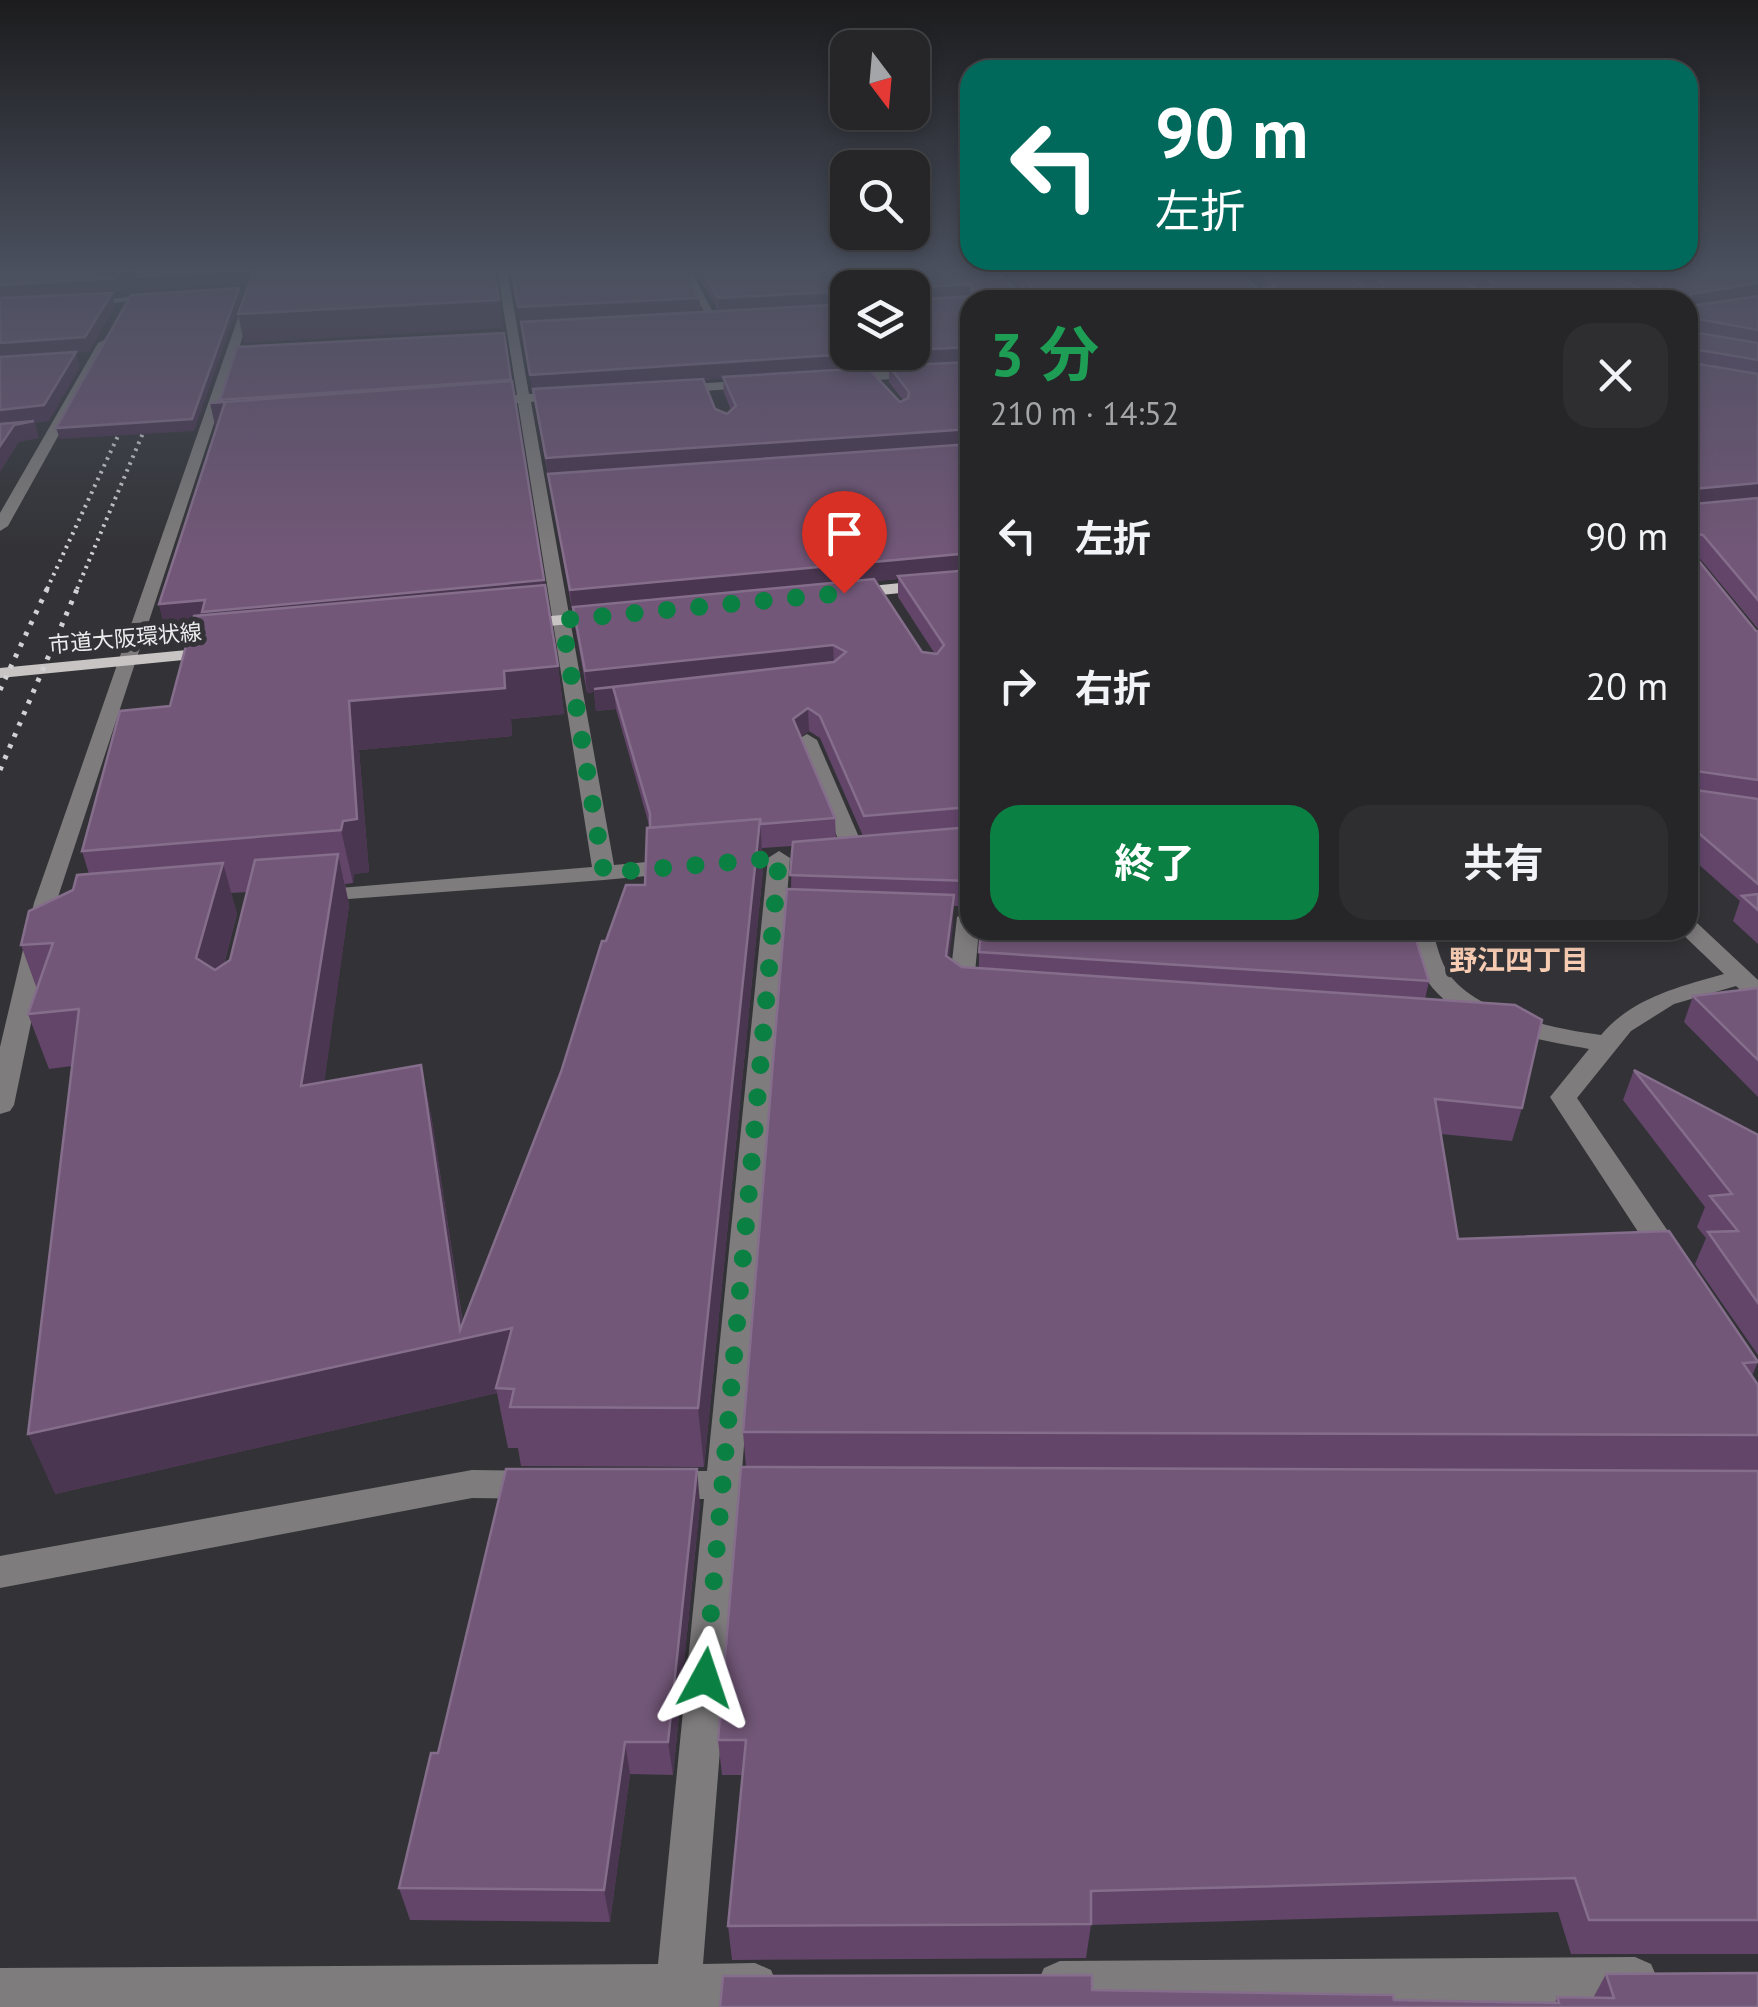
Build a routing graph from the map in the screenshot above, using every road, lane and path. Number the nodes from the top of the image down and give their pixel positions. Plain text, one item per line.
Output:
1 (93, 363) edge
2 (229, 363) edge
3 (517, 363) edge
4 (960, 371) edge
5 (837, 379) edge
6 (765, 383) edge
7 (712, 387) junction
8 (655, 390) edge
9 (580, 395) edge
10 (523, 399) junction
11 (464, 402) edge
12 (719, 405) edge
13 (230, 418) edge
14 (210, 419) junction
15 (55, 429) junction
16 (37, 431) edge
17 (558, 484) edge
18 (538, 485) junction
19 (0, 526) edge
20 (960, 584) edge
21 (826, 595) edge
22 (619, 614) edge
23 (562, 620) junction
24 (498, 626) edge
25 (244, 650) edge
26 (128, 661) junction
27 (0, 673) edge
28 (807, 740) edge
29 (854, 851) edge
30 (779, 858) dead end
31 (702, 864) edge
32 (604, 873) junction
33 (294, 899) edge
34 (1698, 937) edge
35 (962, 940) edge
36 (1424, 940) edge
37 (1749, 985) edge
38 (1000, 990) edge
39 (1446, 1020) edge
40 (1524, 1026) junction
41 (1607, 1044) junction
42 (0, 1105) edge
43 (1682, 1274) edge
44 (568, 1485) edge
45 (626, 1485) edge
46 (722, 1485) junction
47 (802, 1486) edge
48 (0, 1572) edge
49 (1678, 1980) edge
50 (1018, 1984) edge
51 (798, 1986) edge
52 (0, 1990) edge
53 (677, 1997) edge

1 - 15 street
2 - 14 street
3 - 10 street
4 - 5 street
6 - 7 street
7 - 8 street
7 - 12 street
9 - 10 street
10 - 11 street
10 - 18 street
13 - 14 street
14 - 26 street
15 - 16 street
15 - 19 street
17 - 18 street
18 - 23 street
20 - 21 main road
22 - 23 main road
23 - 24 main road
23 - 32 street
25 - 26 main road, 市道大阪環状線
26 - 27 main road, 市道大阪環状線
26 - 42 street
28 - 29 street
30 - 46 street
31 - 32 street
32 - 33 street
34 - 37 street
35 - 38 street
36 - 40 street
37 - 41 street
39 - 40 street
40 - 41 street
41 - 43 street
44 - 48 street
45 - 46 street
46 - 47 street
46 - 53 street
49 - 50 street
51 - 53 street
52 - 53 street

